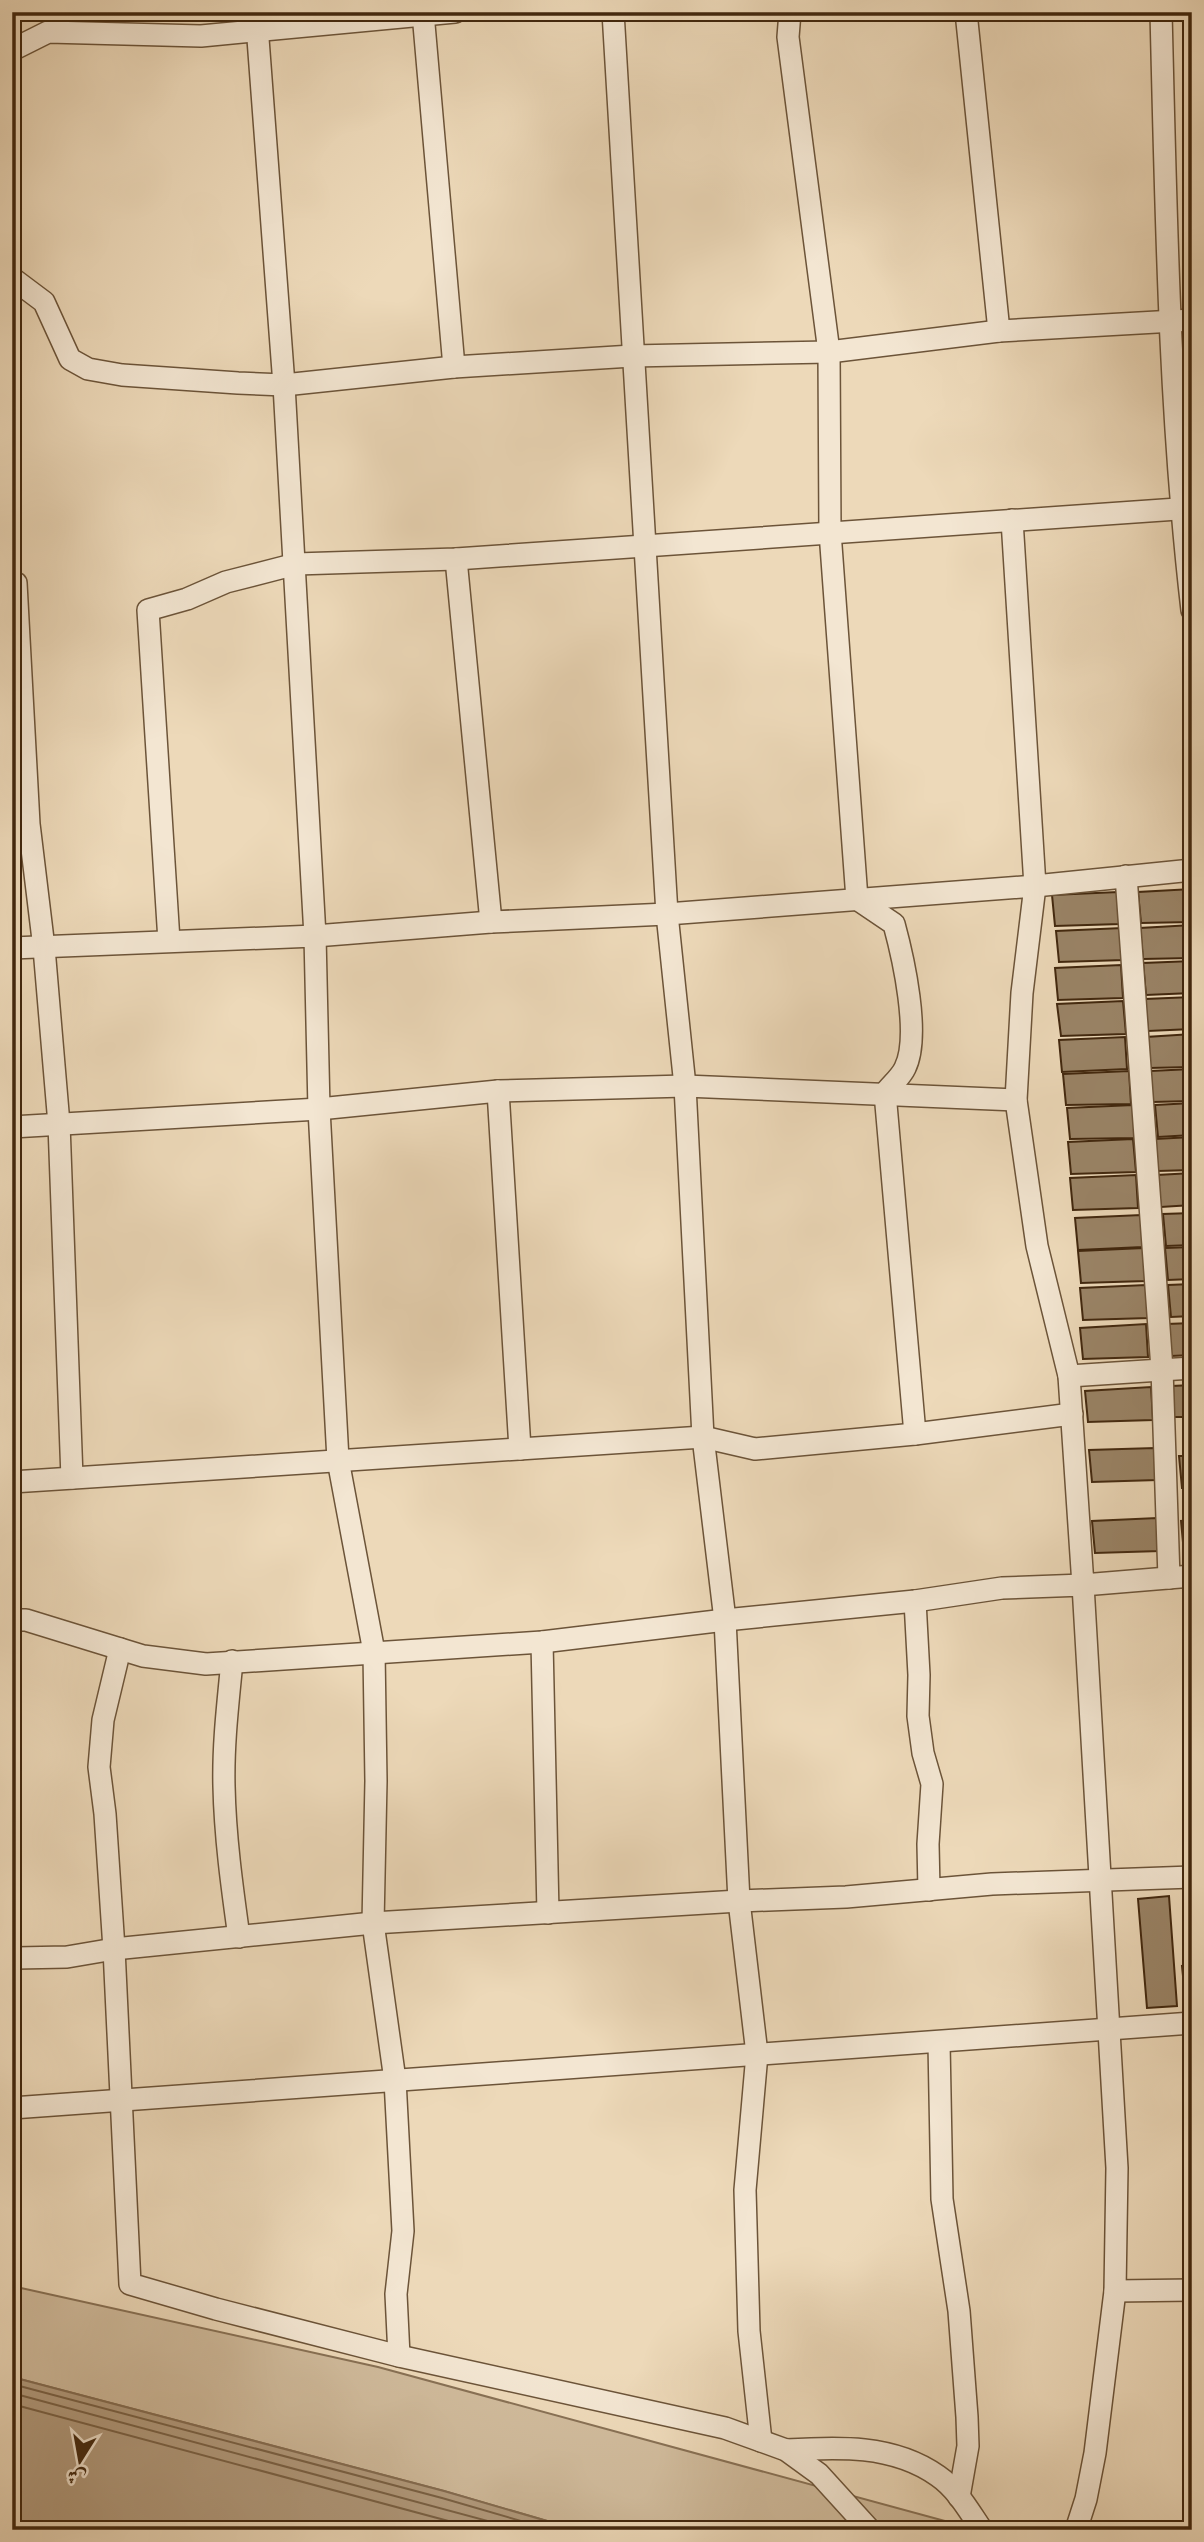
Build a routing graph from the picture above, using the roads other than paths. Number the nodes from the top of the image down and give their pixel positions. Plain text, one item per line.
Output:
1 (455, 12) edge
2 (613, 12) edge
3 (790, 12) edge
4 (966, 12) edge
5 (1161, 12) edge
6 (423, 13) edge
7 (257, 21) edge
8 (12, 50) edge
9 (12, 278) edge
10 (1192, 320) edge
11 (1168, 321) junction
12 (999, 331) junction
13 (829, 352) junction
14 (632, 356) junction
15 (454, 367) junction
16 (284, 384) junction
17 (1186, 508) edge
18 (1012, 520) junction
19 (830, 532) junction
20 (644, 545) junction
21 (457, 559) junction
22 (296, 564) junction
23 (16, 583) dead end
24 (1192, 611) edge
25 (1192, 870) edge
26 (1126, 876) junction
27 (1035, 886) junction
28 (857, 899) junction
29 (667, 914) junction
30 (491, 922) junction
31 (315, 936) junction
32 (169, 940) junction
33 (12, 948) edge
34 (44, 948) junction
35 (685, 1086) junction
36 (498, 1091) junction
37 (885, 1093) junction
38 (1016, 1100) junction
39 (318, 1109) junction
40 (59, 1124) junction
41 (12, 1127) edge
42 (1192, 1368) edge
43 (1162, 1369) junction
44 (1069, 1376) junction
45 (1072, 1414) junction
46 (915, 1434) junction
47 (703, 1437) junction
48 (520, 1449) junction
49 (338, 1460) junction
50 (72, 1478) junction
51 (12, 1482) edge
52 (1192, 1576) edge
53 (1169, 1578) junction
54 (1083, 1585) junction
55 (915, 1601) junction
56 (12, 1620) edge
57 (725, 1620) junction
58 (542, 1642) junction
59 (120, 1649) junction
60 (374, 1652) junction
61 (232, 1661) junction
62 (1192, 1877) edge
63 (1100, 1880) junction
64 (929, 1890) junction
65 (739, 1901) junction
66 (548, 1913) junction
67 (373, 1923) junction
68 (239, 1937) junction
69 (114, 1949) junction
70 (12, 1955) edge
71 (1192, 2023) edge
72 (1110, 2029) junction
73 (939, 2043) junction
74 (757, 2054) junction
75 (395, 2080) junction
76 (122, 2099) junction
77 (12, 2108) edge
78 (1192, 2290) edge
79 (1115, 2291) junction
80 (399, 2356) junction
81 (761, 2441) junction
82 (786, 2450) junction
83 (959, 2497) junction
84 (870, 2530) edge
85 (982, 2530) edge
86 (1076, 2530) edge

1 - 6 street
2 - 14 street
3 - 13 street
4 - 12 street
5 - 11 street
6 - 7 street
6 - 15 street
7 - 8 street
7 - 16 street
9 - 16 street
10 - 11 street
11 - 12 street
11 - 17 street
12 - 13 street
13 - 14 street
13 - 19 street
14 - 15 street
14 - 20 street
15 - 16 street
16 - 22 street
17 - 18 street
17 - 24 street
18 - 19 street
18 - 27 street
19 - 20 street
19 - 28 street
20 - 21 street
20 - 29 street
21 - 22 street
21 - 30 street
22 - 31 street
22 - 32 street
23 - 34 street
25 - 26 street
26 - 27 street
26 - 43 street
27 - 28 street
27 - 38 street
28 - 29 street
28 - 37 street
29 - 30 street
29 - 35 street
30 - 31 street
31 - 32 street
31 - 39 street
32 - 34 street
33 - 34 street
34 - 40 street
35 - 36 street
35 - 37 street
35 - 47 street
36 - 39 street
36 - 48 street
37 - 38 street
37 - 46 street
38 - 44 street
39 - 40 street
39 - 49 street
40 - 41 street
40 - 50 street
42 - 43 street
43 - 44 street
43 - 53 street
44 - 45 street
45 - 46 street
45 - 54 street
46 - 47 street
47 - 48 street
47 - 57 street
48 - 49 street
49 - 50 street
49 - 60 street
50 - 51 street
52 - 53 street
53 - 54 street
54 - 55 street
54 - 63 street
55 - 57 street
55 - 64 street
56 - 59 street
57 - 58 street
57 - 65 street
58 - 60 street
58 - 66 street
59 - 61 street
59 - 69 street
60 - 61 street
60 - 67 street
61 - 68 street
62 - 63 street
63 - 64 street
63 - 72 street
64 - 65 street
65 - 66 street
65 - 74 street
66 - 67 street
67 - 68 street
67 - 75 street
68 - 69 street
69 - 70 street
69 - 76 street
71 - 72 street
72 - 73 street
72 - 79 street
73 - 74 street
73 - 83 street
74 - 75 street
74 - 81 street
75 - 76 street
75 - 80 street
76 - 77 street
76 - 80 street
78 - 79 street
79 - 86 street
80 - 81 street
81 - 82 street
82 - 83 street
82 - 84 street
83 - 85 street

